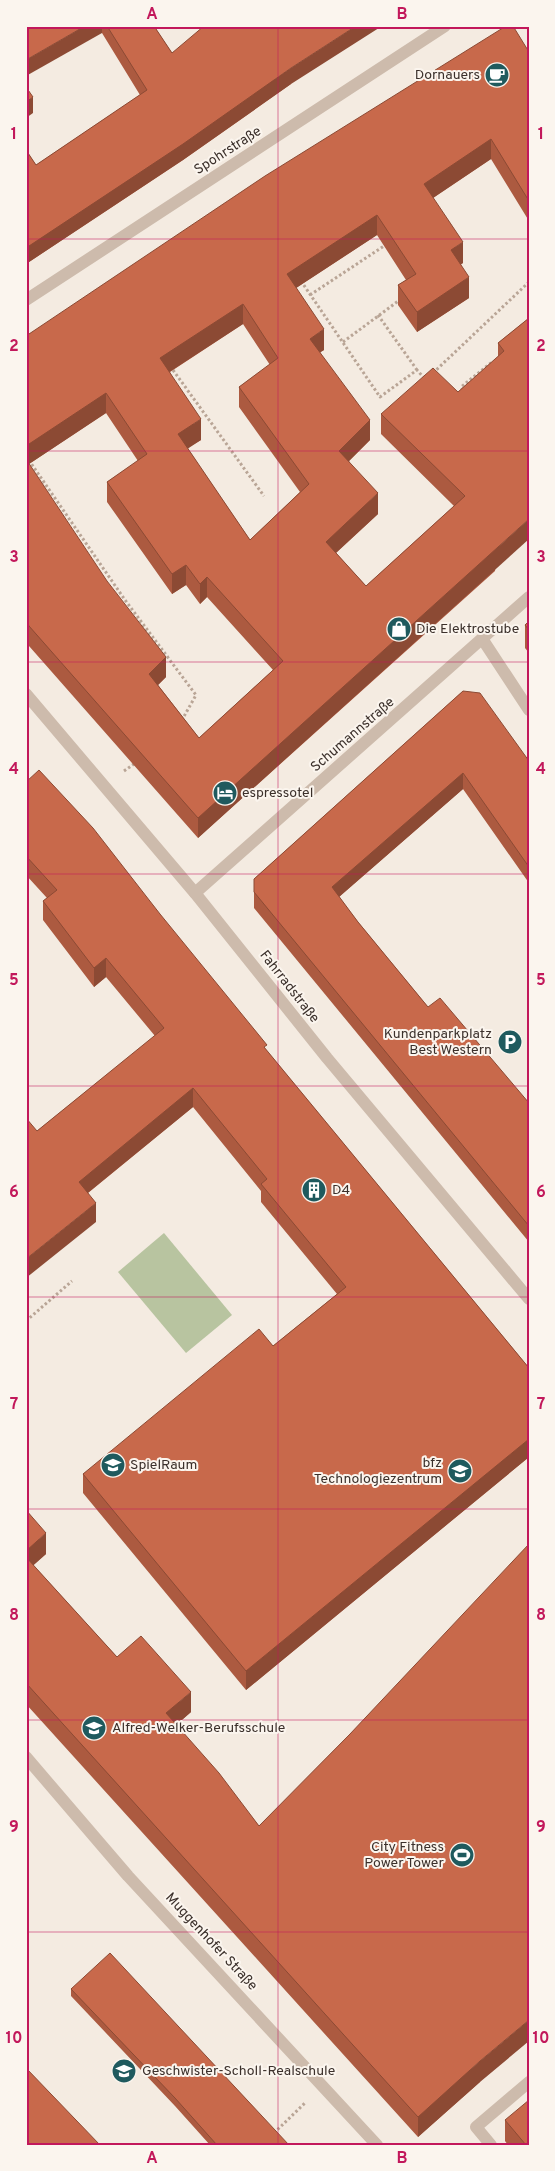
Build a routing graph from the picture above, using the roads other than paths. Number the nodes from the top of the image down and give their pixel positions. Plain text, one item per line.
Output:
1 (445, 26) edge
2 (26, 300) edge
3 (529, 598) edge
4 (483, 640) junction
5 (26, 694) edge
6 (529, 710) edge
7 (195, 893) junction
8 (529, 1299) edge
9 (26, 1757) edge
10 (529, 2082) edge
11 (377, 2145) edge
12 (491, 2145) edge

1 - 2 street, Spohrstraße
3 - 4 street, Schumannstraße
4 - 6 street
4 - 7 street, Schumannstraße
5 - 7 street, Fahrradstraße
7 - 8 street, Fahrradstraße
9 - 11 street, Muggenhofer Straße
10 - 12 street

